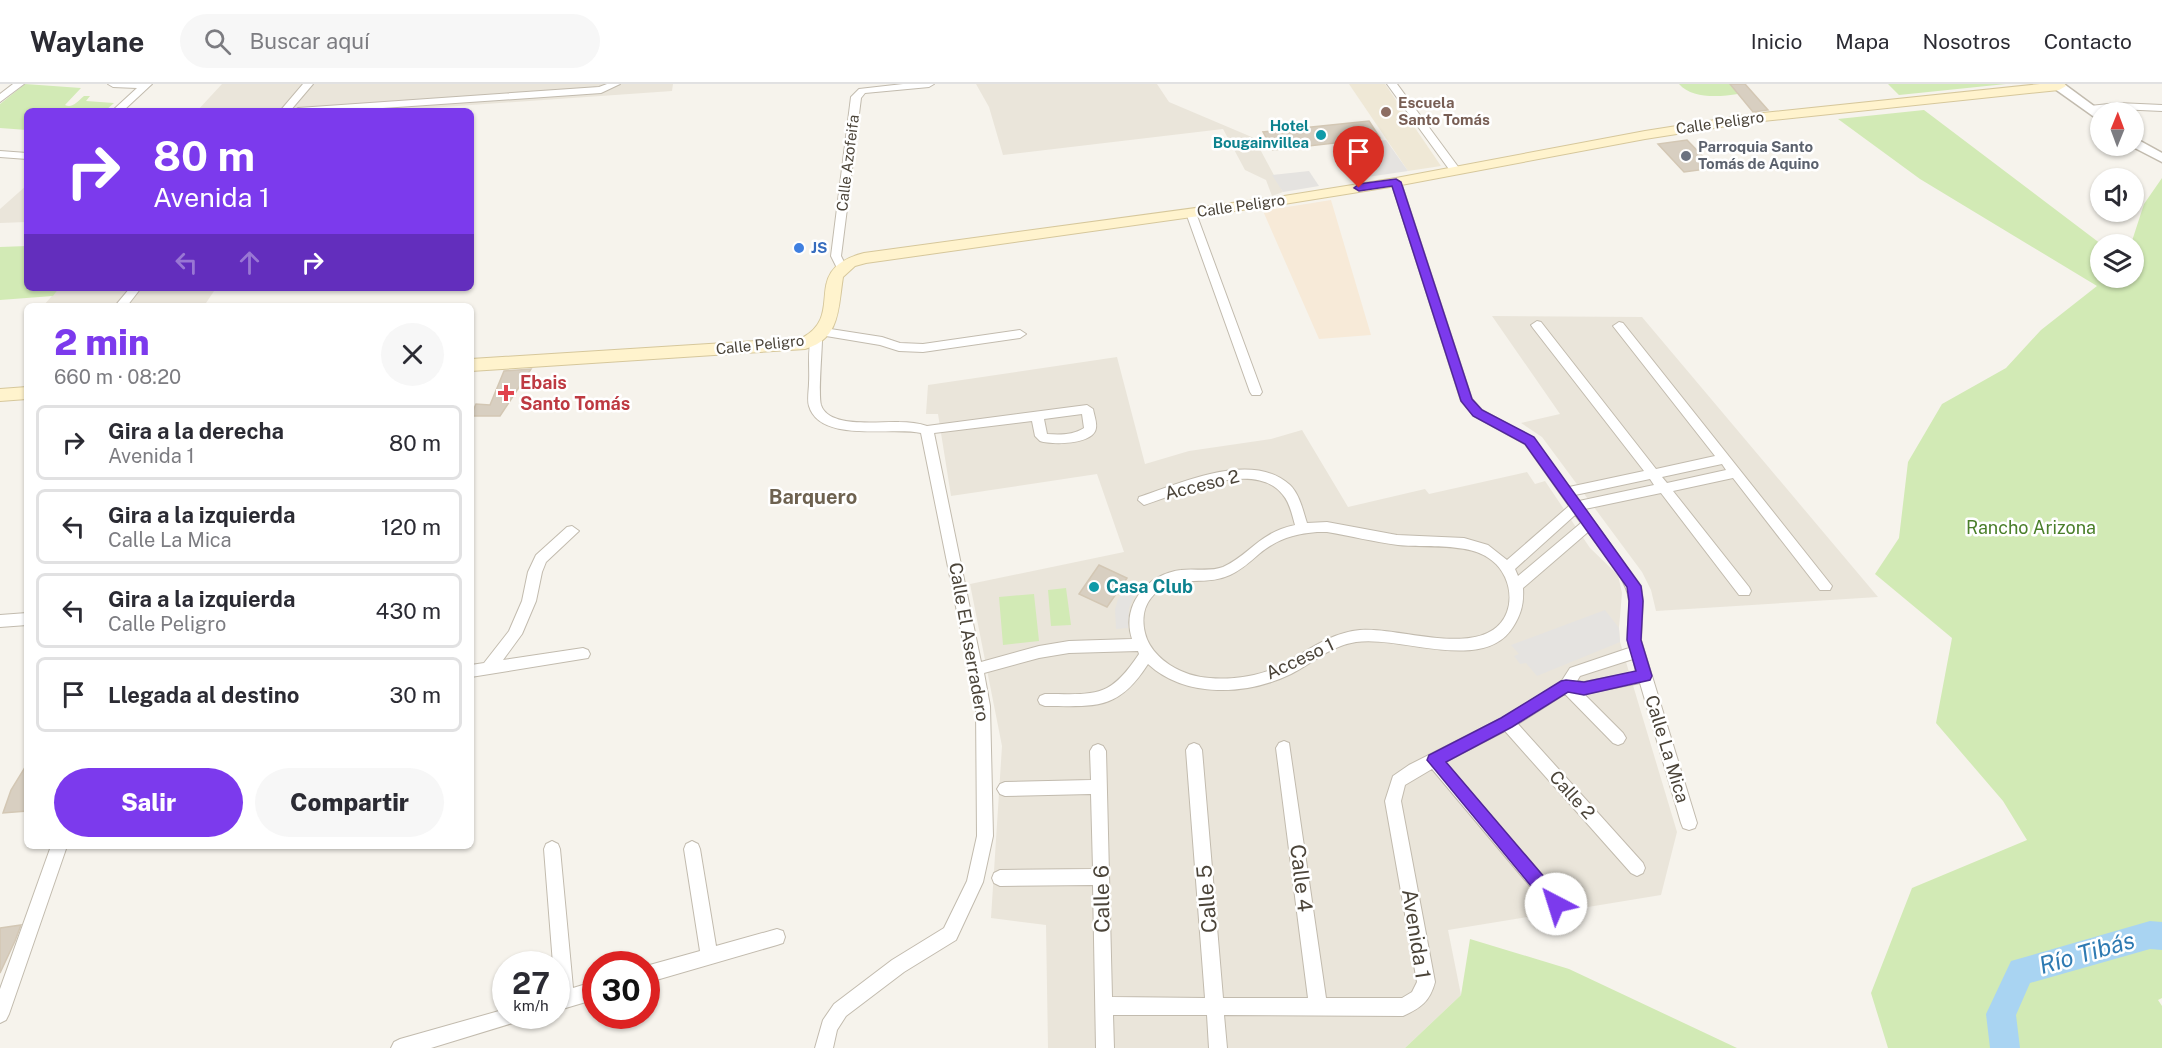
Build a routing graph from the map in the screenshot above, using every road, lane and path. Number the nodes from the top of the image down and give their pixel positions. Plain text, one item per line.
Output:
1 (19, 84) edge
2 (113, 84) edge
3 (308, 84) edge
4 (615, 84) edge
5 (929, 84) edge
6 (1392, 84) edge
7 (146, 85) edge
8 (2058, 85) edge
9 (0, 99) edge
10 (2144, 107) edge
11 (120, 108) edge
12 (288, 108) edge
13 (341, 108) edge
14 (2162, 108) edge
15 (2090, 109) edge
16 (2144, 147) edge
17 (0, 154) edge
18 (24, 156) edge
19 (2162, 158) edge
20 (1455, 170) junction
21 (1396, 182) junction
22 (1191, 213) junction
23 (842, 268) junction
24 (134, 291) edge
25 (124, 303) edge
26 (1538, 326) dead end
27 (1619, 326) dead end
28 (1020, 334) dead end
29 (820, 335) junction
30 (474, 365) edge
31 (1256, 392) dead end
32 (24, 393) edge
33 (0, 395) edge
34 (1037, 415) dead end
35 (927, 430) junction
36 (1725, 459) junction
37 (1653, 473) junction
38 (1736, 473) junction
39 (1664, 487) junction
40 (1566, 492) junction
41 (1144, 500) dead end
42 (1577, 506) junction
43 (1589, 524) junction
44 (1302, 528) junction
45 (573, 531) dead end
46 (1507, 568) junction
47 (1516, 586) junction
48 (1825, 586) dead end
49 (1744, 591) dead end
50 (24, 619) edge
51 (0, 621) edge
52 (1144, 649) junction
53 (1637, 652) junction
54 (582, 654) dead end
55 (488, 669) junction
56 (976, 669) junction
57 (474, 671) edge
58 (1645, 676) junction
59 (1566, 686) junction
60 (1044, 700) dead end
61 (1507, 723) junction
62 (1618, 738) dead end
63 (1284, 748) dead end
64 (1194, 750) dead end
65 (1098, 751) dead end
66 (1434, 760) junction
67 (1099, 787) junction
68 (1005, 789) dead end
69 (1689, 823) dead end
70 (58, 849) edge
71 (552, 849) dead end
72 (692, 849) dead end
73 (1637, 868) dead end
74 (1000, 878) dead end
75 (1101, 878) junction
76 (1556, 904) dead end
77 (777, 937) dead end
78 (558, 951) edge
79 (709, 957) junction
80 (660, 971) edge
81 (1104, 1006) junction
82 (1215, 1007) junction
83 (1318, 1008) junction
84 (0, 1014) edge
85 (492, 1021) edge
86 (400, 1048) edge
87 (824, 1048) edge
88 (1105, 1048) edge
89 (1218, 1048) edge

1 - 9 street
2 - 7 street
3 - 12 street
4 - 13 street
5 - 23 street, Calle Azofeifa
6 - 20 street
7 - 11 street
8 - 15 street
8 - 20 main road, Calle Peligro
10 - 14 street
16 - 19 street
17 - 18 street
20 - 21 main road, Calle Peligro
21 - 22 main road, Calle Peligro
21 - 40 street, Calle La Mica
22 - 23 main road, Calle Peligro
22 - 31 street
23 - 29 main road, Calle Peligro
24 - 25 street
26 - 37 street
27 - 36 street
28 - 29 street
29 - 30 main road, Calle Peligro
29 - 35 street
32 - 33 main road
34 - 35 street
35 - 56 street, Calle El Aserradero
36 - 37 street
36 - 38 street
37 - 39 street
37 - 40 street
38 - 39 street
38 - 48 street
39 - 42 street
39 - 49 street
40 - 42 street, Calle La Mica
41 - 44 street, Acceso 2
42 - 43 street, Calle La Mica
42 - 46 street
43 - 47 street
43 - 53 street, Calle La Mica
44 - 46 street
44 - 52 street
45 - 55 street
46 - 47 street
47 - 52 street, Acceso 1
50 - 51 street
52 - 56 street
52 - 60 street
53 - 58 street, Calle La Mica
53 - 59 street, Avenida 1
54 - 55 street
55 - 57 street
56 - 87 street, Calle El Aserradero
58 - 59 street
58 - 69 street, Calle La Mica
59 - 61 street, Avenida 1
59 - 62 street
61 - 66 street, Avenida 1
61 - 73 street, Calle 2
63 - 83 street, Calle 4
64 - 82 street, Calle 5
65 - 67 street, Calle 6
66 - 76 street
66 - 83 street, Avenida 1
67 - 68 street
67 - 75 street, Calle 6
70 - 84 street
71 - 78 street
72 - 79 street
74 - 75 street
75 - 81 street, Calle 6
77 - 79 street
79 - 80 street
81 - 82 street, Avenida 1
81 - 88 street, Calle 6
82 - 83 street, Avenida 1
82 - 89 street, Calle 5
85 - 86 street

